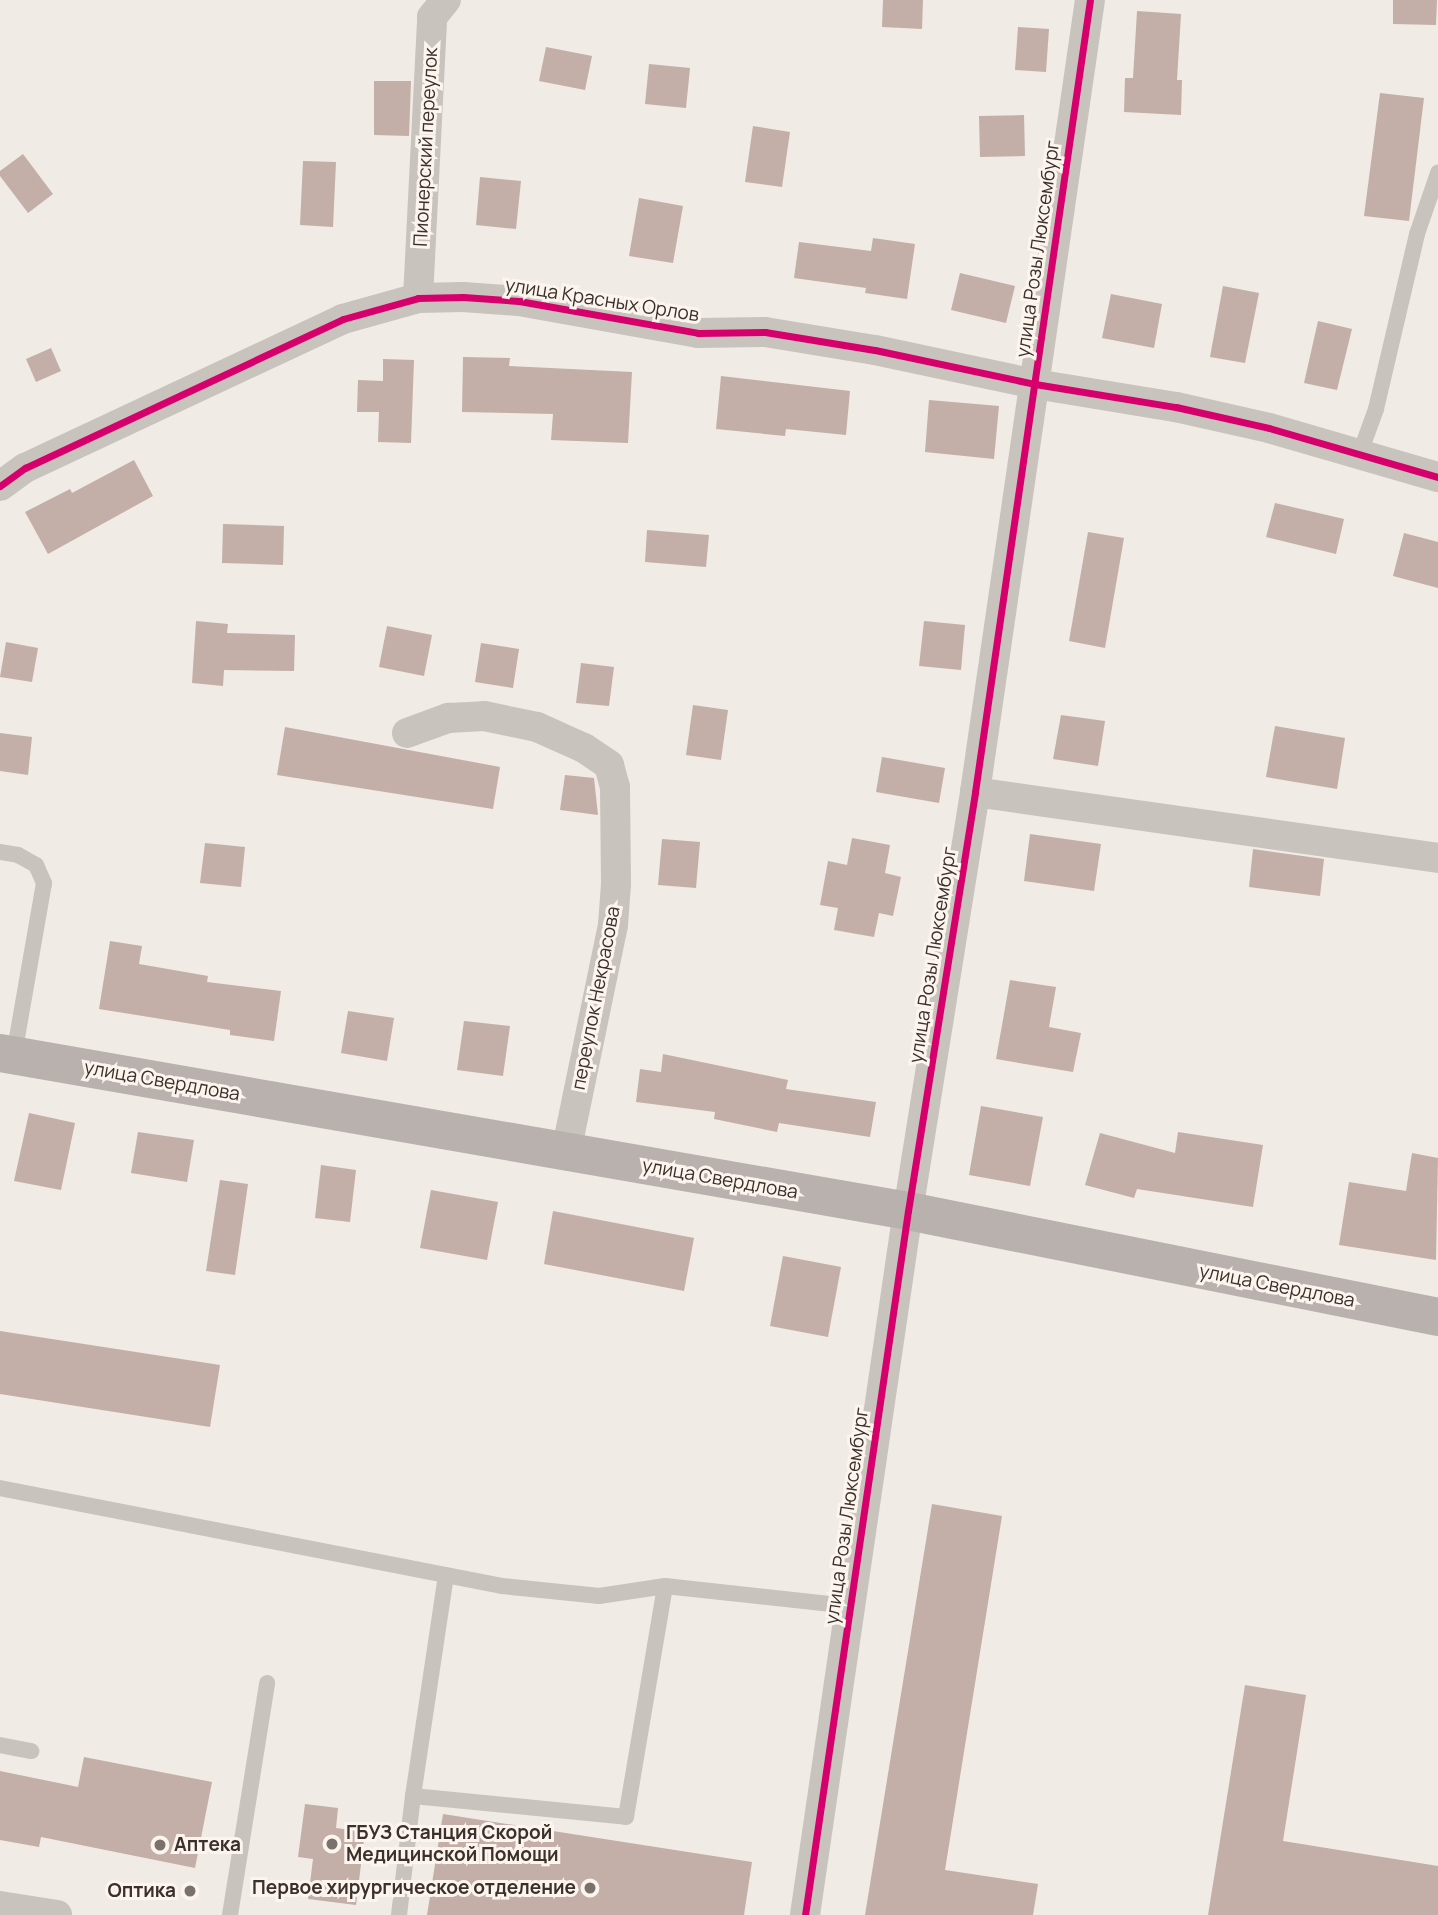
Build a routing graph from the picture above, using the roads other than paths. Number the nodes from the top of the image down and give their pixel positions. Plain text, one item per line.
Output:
1 (446, 0) edge
2 (1090, 0) edge
3 (1438, 173) edge
4 (418, 298) junction
5 (1035, 384) junction
6 (1359, 456) junction
7 (1438, 477) edge
8 (0, 486) edge
9 (407, 733) dead end
10 (975, 792) junction
11 (0, 852) edge
12 (1438, 858) edge
13 (7, 1054) edge
14 (566, 1152) junction
15 (908, 1211) junction
16 (1438, 1317) edge
17 (0, 1488) edge
18 (446, 1575) junction
19 (665, 1586) junction
20 (850, 1606) junction
21 (267, 1683) dead end
22 (0, 1745) edge
23 (31, 1751) dead end
24 (413, 1796) junction
25 (0, 1906) edge
26 (57, 1915) edge
27 (230, 1915) edge
28 (399, 1915) edge
29 (805, 1915) edge

1 - 4 street, Пионерский переулок
2 - 5 street, улица Розы Люксембург
3 - 6 lane
4 - 5 street, улица Красных Орлов
4 - 8 street, улица Красных Орлов
5 - 6 street, улица Красных Орлов
5 - 10 street, улица Розы Люксембург
6 - 7 street, улица Красных Орлов
9 - 14 street, переулок Некрасова
10 - 12 street
10 - 15 street, улица Розы Люксембург
11 - 13 lane
13 - 14 main road, улица Свердлова
14 - 15 main road, улица Свердлова
15 - 16 main road, улица Свердлова
15 - 20 street, улица Розы Люксембург
17 - 18 lane
18 - 19 lane
18 - 24 lane
19 - 20 lane
19 - 24 lane
20 - 29 street, улица Розы Люксембург
21 - 27 lane
22 - 23 lane
24 - 28 lane
25 - 26 street

